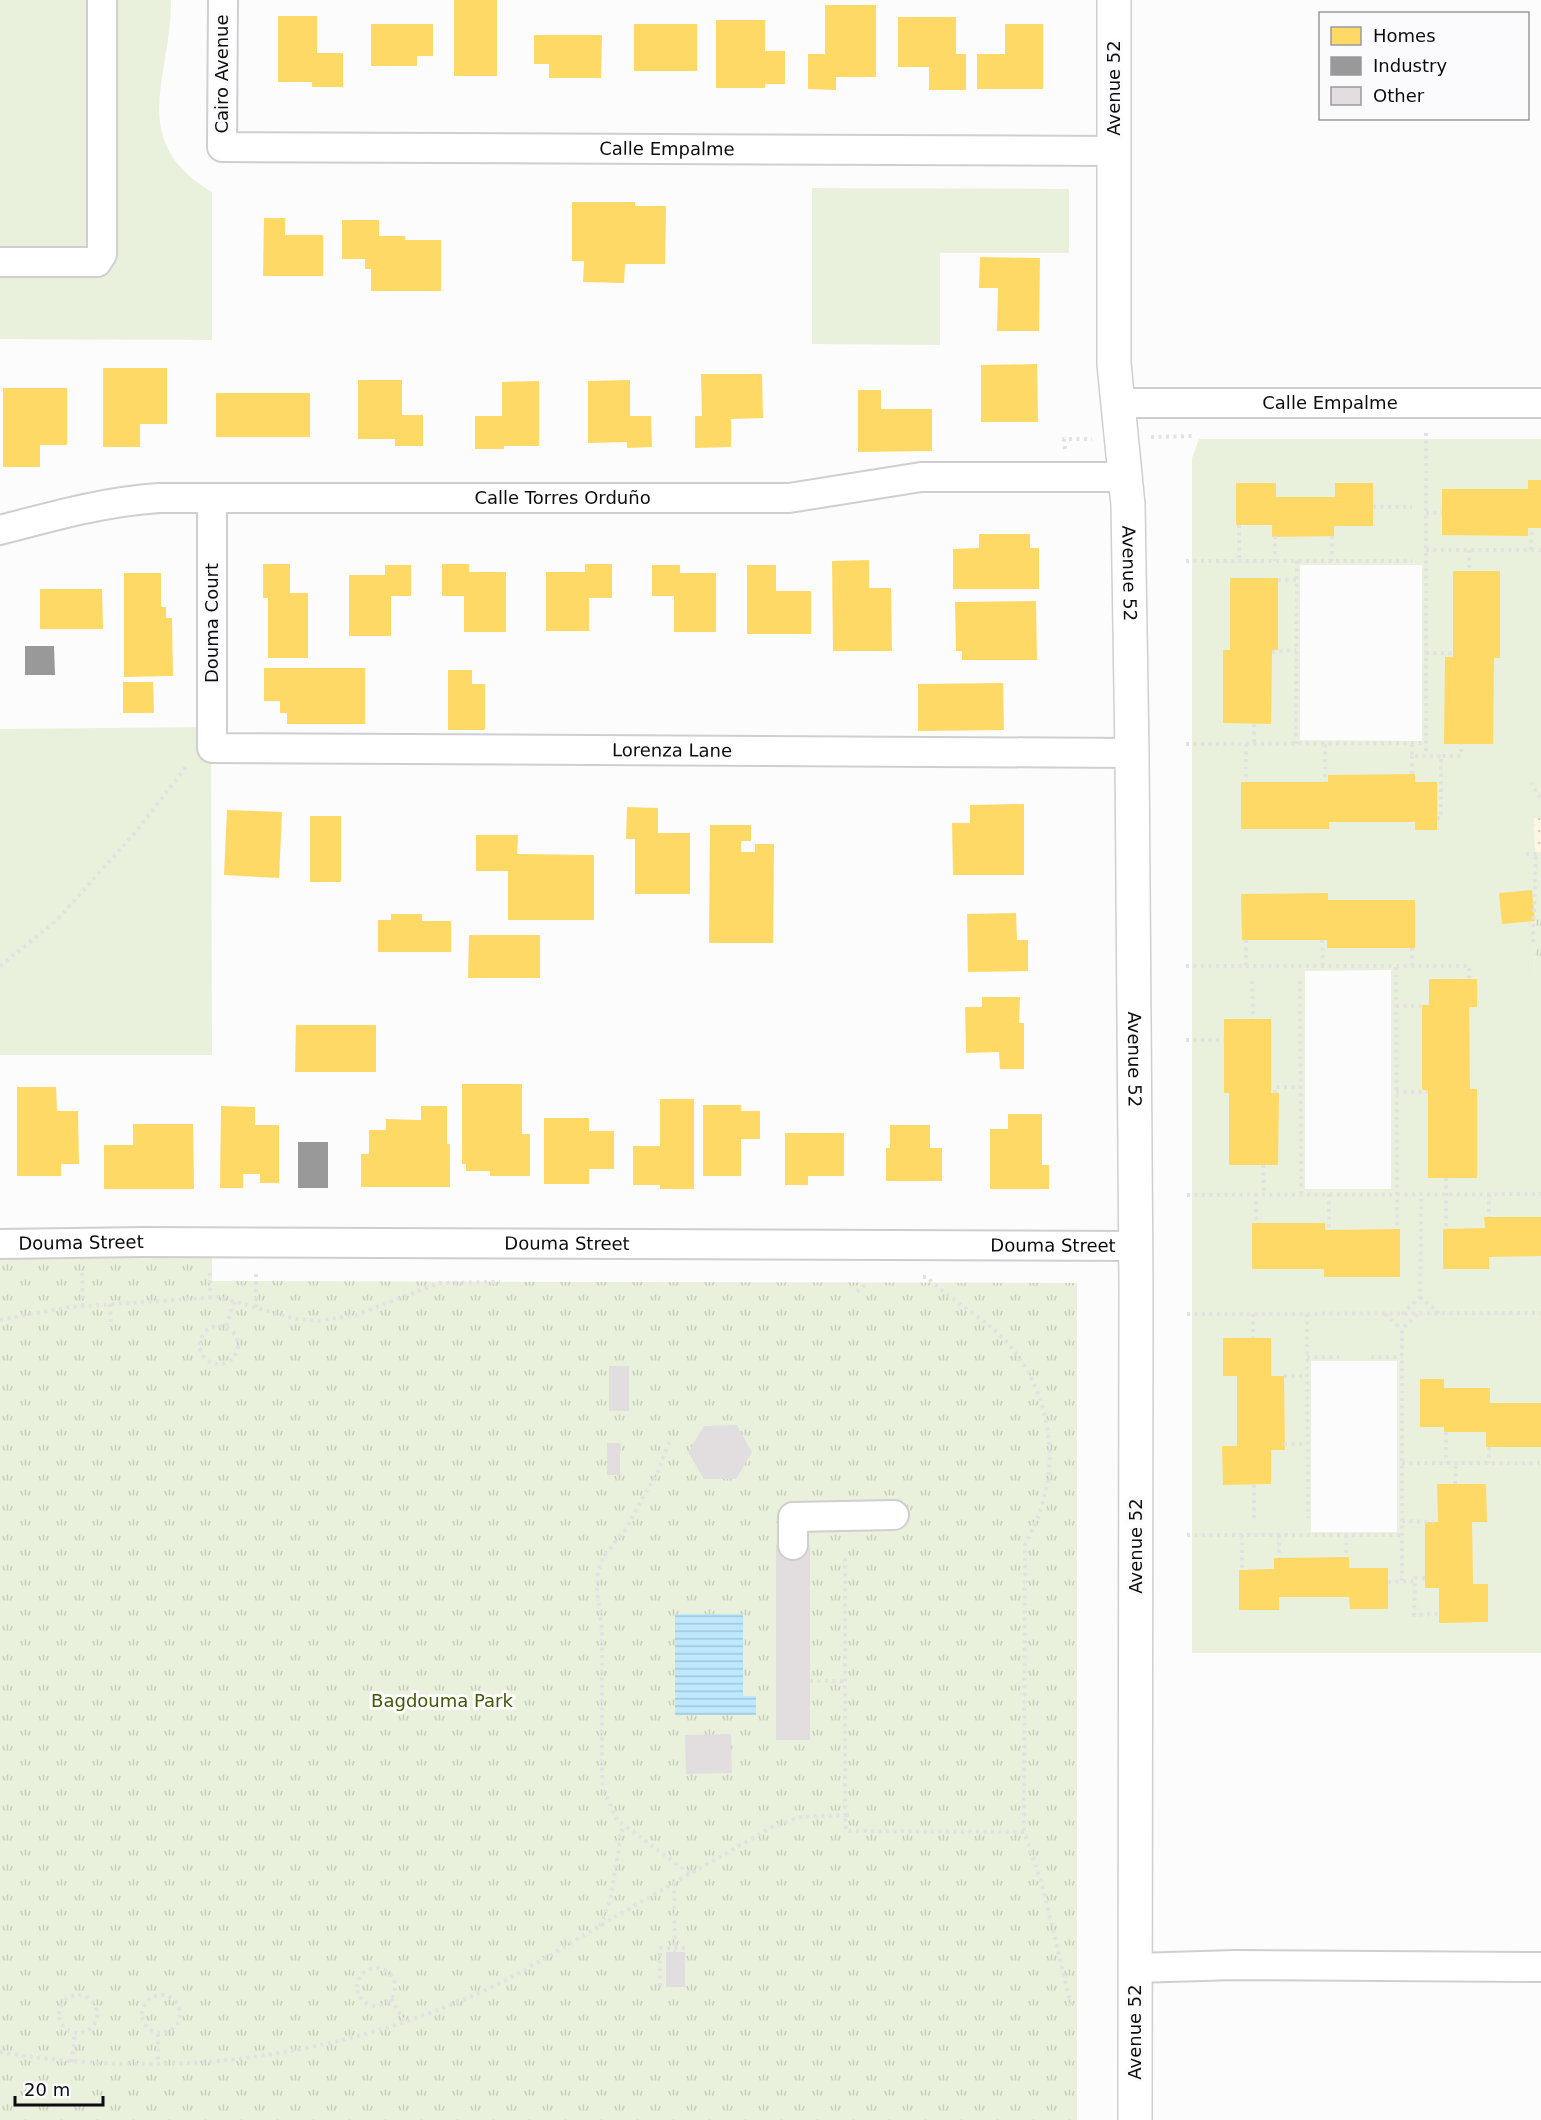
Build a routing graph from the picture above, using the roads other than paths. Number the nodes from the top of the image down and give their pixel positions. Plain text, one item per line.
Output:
1 (102, 0) edge
2 (222, 0) edge
3 (1114, 0) edge
4 (222, 147) joint
5 (1114, 151) junction
6 (0, 262) edge
7 (1118, 403) junction
8 (1541, 403) edge
9 (1125, 477) junction
10 (212, 498) junction
11 (0, 530) edge
12 (213, 748) joint
13 (1132, 753) junction
14 (0, 1244) edge
15 (1135, 1246) junction
16 (894, 1515) dead end
17 (793, 1545) dead end
18 (1541, 1966) edge
19 (1136, 1968) junction
20 (1135, 2120) edge

1 - 6 street
2 - 4 street, Cairo Avenue
3 - 5 main road, Avenue 52
4 - 5 street, Calle Empalme
5 - 7 main road, Avenue 52
7 - 8 street, Calle Empalme
7 - 9 main road, Avenue 52
9 - 10 street, Calle Torres Orduño
9 - 13 main road, Avenue 52
10 - 11 street, Calle Torres Orduño
10 - 12 street, Douma Court
12 - 13 street, Lorenza Lane
13 - 15 main road, Avenue 52
14 - 15 street, Douma Street
15 - 19 main road, Avenue 52
16 - 17 street
18 - 19 street
19 - 20 main road, Avenue 52

